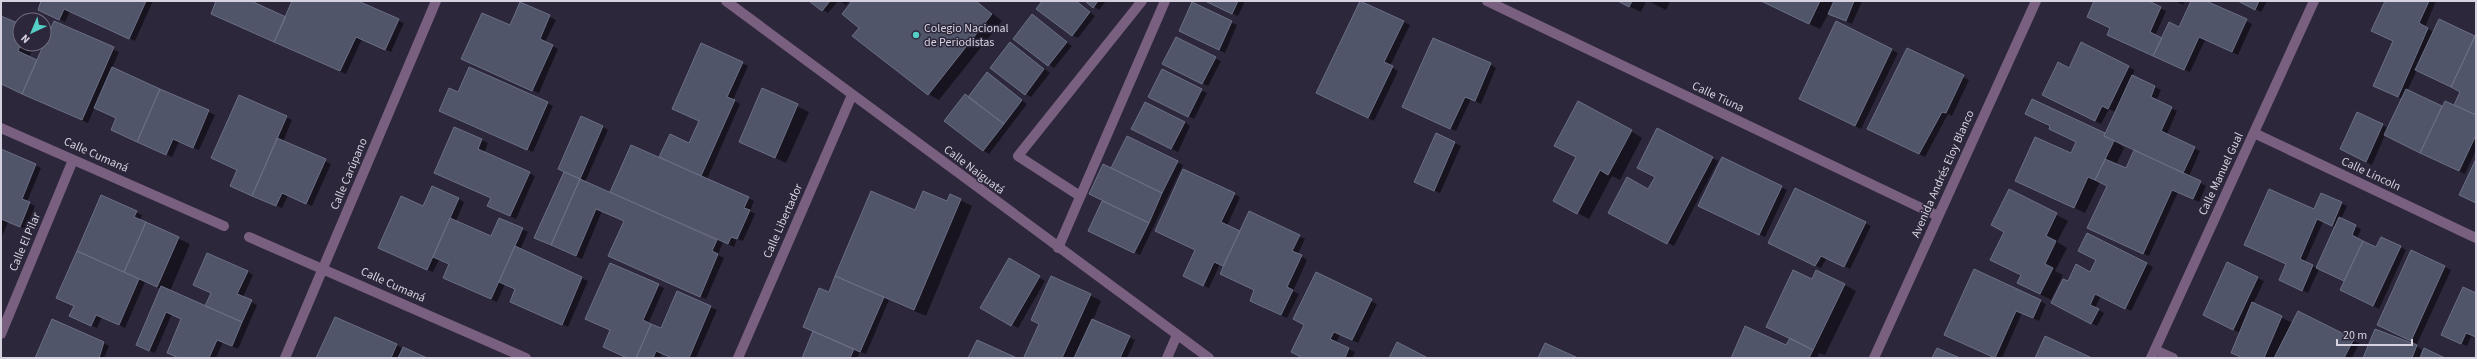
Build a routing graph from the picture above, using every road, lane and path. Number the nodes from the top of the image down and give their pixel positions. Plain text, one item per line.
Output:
1 (436, 1) edge
2 (726, 1) edge
3 (1142, 1) edge
4 (1165, 1) edge
5 (1487, 1) edge
6 (2036, 1) edge
7 (2314, 1) edge
8 (852, 95) junction
9 (1, 128) edge
10 (2254, 133) junction
11 (73, 160) junction
12 (1080, 196) junction
13 (1938, 216) junction
14 (224, 226) dead end
15 (249, 237) dead end
16 (2476, 238) edge
17 (1058, 248) junction
18 (323, 269) junction
19 (1, 334) edge
20 (1177, 335) junction
21 (2153, 354) edge
22 (286, 358) edge
23 (526, 358) edge
24 (738, 358) edge
25 (1167, 358) edge
26 (1209, 358) edge
27 (1874, 358) edge
28 (2173, 358) edge

1 - 18 street, Calle Carúpano
2 - 8 street, Calle Naiguatá
3 - 12 street
4 - 12 street
5 - 13 street, Calle Tiuna
6 - 13 street, Avenida Andrés Eloy Blanco
7 - 10 street, Calle Manuel Gual
8 - 17 street, Calle Naiguatá
8 - 24 street, Calle Libertador
9 - 11 street, Calle Cumaná
10 - 16 street, Calle Lincoln
10 - 21 street, Calle Manuel Gual
11 - 14 street, Calle Cumaná
11 - 19 street, Calle El Pilar
12 - 17 street
13 - 27 street, Avenida Andrés Eloy Blanco
15 - 18 street, Calle Cumaná
17 - 20 street, Calle Naiguatá
18 - 22 street, Calle Carúpano
18 - 23 street, Calle Cumaná
20 - 25 street
20 - 26 street, Calle Naiguatá
21 - 28 street

